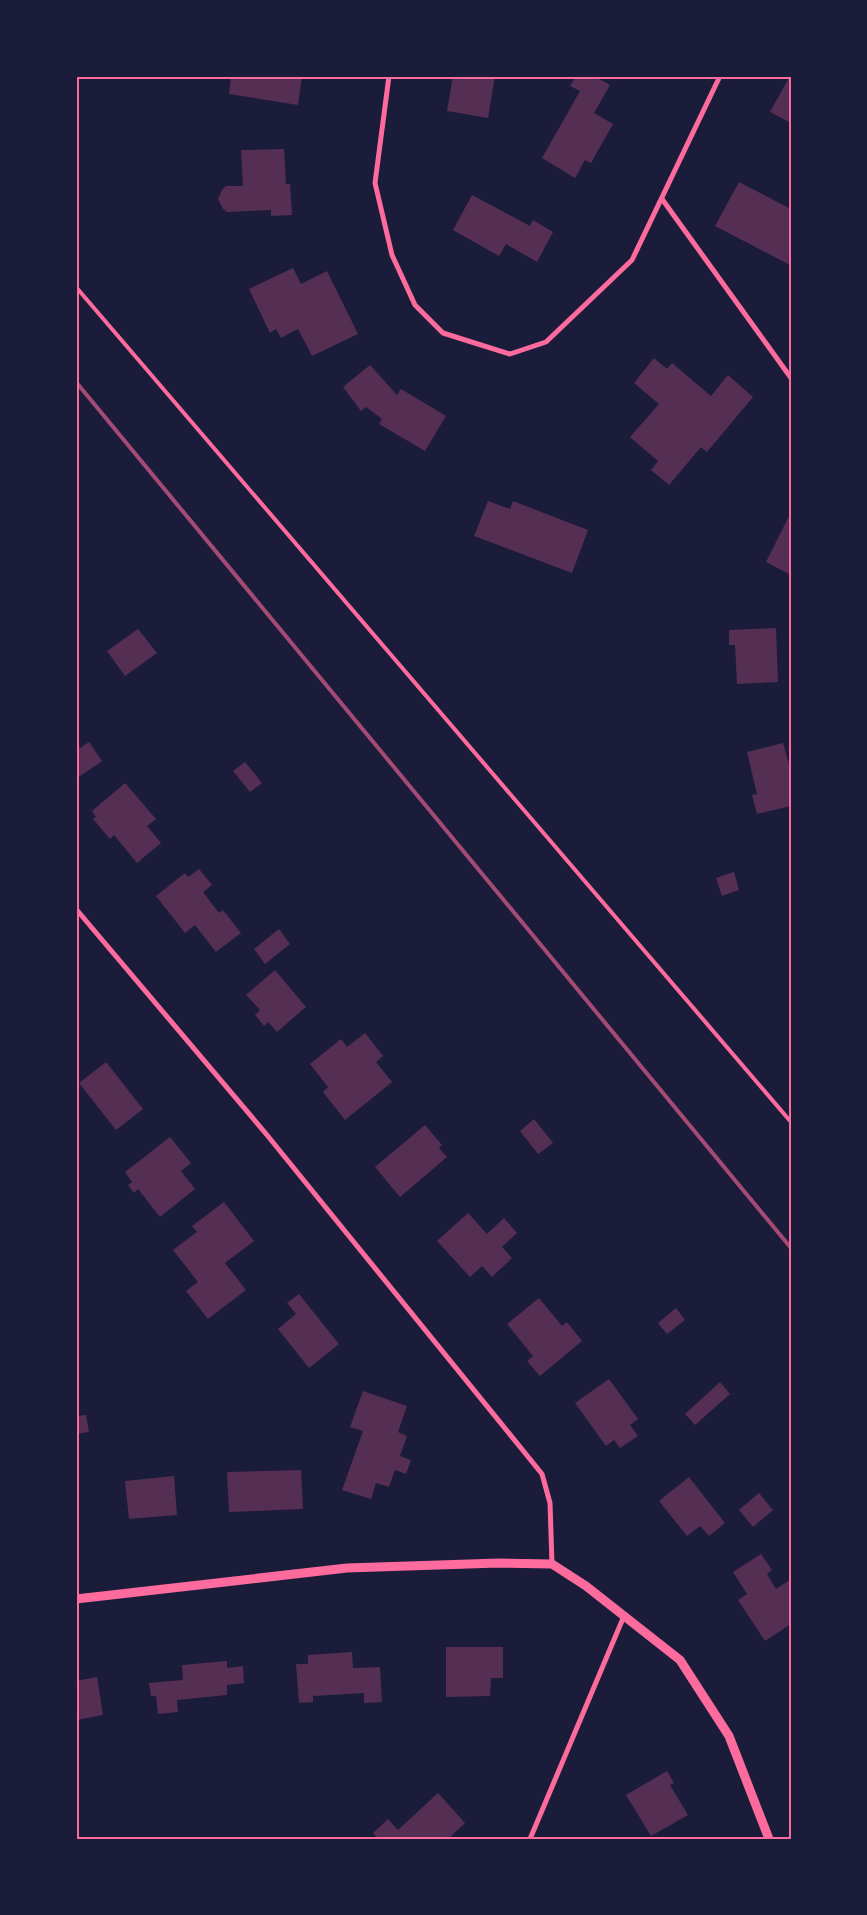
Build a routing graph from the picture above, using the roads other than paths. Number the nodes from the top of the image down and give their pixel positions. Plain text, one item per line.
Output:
1 (389, 76) edge
2 (720, 76) edge
3 (662, 199) junction
4 (76, 287) edge
5 (791, 378) edge
6 (76, 909) edge
7 (791, 1122) edge
8 (552, 1564) junction
9 (76, 1599) edge
10 (624, 1616) junction
11 (530, 1839) edge
12 (769, 1839) edge

1 - 3 street
2 - 3 street
3 - 5 street
4 - 7 lane
6 - 8 street
8 - 9 street
8 - 10 street
10 - 11 street
10 - 12 street

